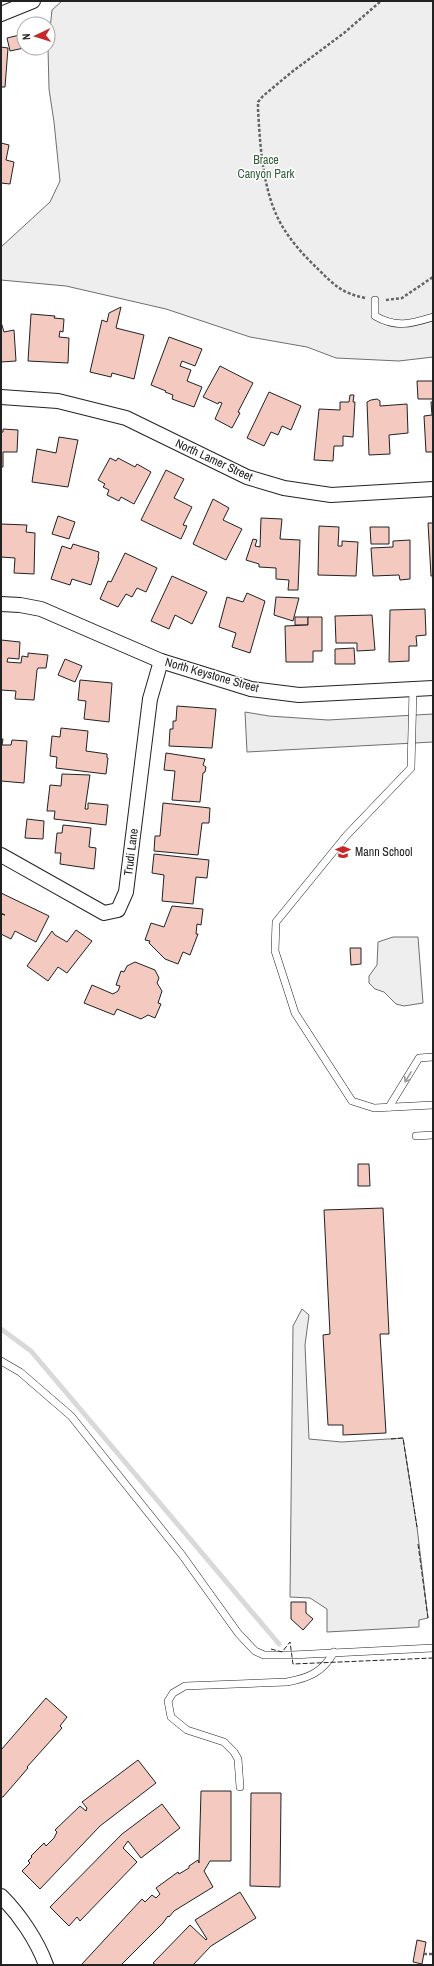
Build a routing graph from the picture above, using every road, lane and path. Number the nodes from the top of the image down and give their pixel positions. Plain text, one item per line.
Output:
1 (33, 1) edge
2 (381, 1) edge
3 (1, 14) edge
4 (433, 277) edge
5 (375, 300) junction
6 (433, 317) edge
7 (1, 397) edge
8 (433, 489) edge
9 (1, 604) edge
10 (161, 661) junction
11 (433, 688) edge
12 (413, 689) junction
13 (1, 855) edge
14 (433, 1057) edge
15 (433, 1105) edge
16 (389, 1107) junction
17 (433, 1135) edge
18 (416, 1136) dead end
19 (1, 1361) edge
20 (433, 1648) edge
21 (334, 1652) junction
22 (240, 1787) dead end
23 (1, 1896) edge
24 (424, 1954) dead end
25 (433, 1954) edge
26 (46, 1965) edge

1 - 3 street
2 - 5 path
4 - 5 path
5 - 6 lane
7 - 8 street, North Lamer Street
9 - 10 street, North Keystone Street
10 - 12 street, North Keystone Street
10 - 13 street, Trudi Lane
11 - 12 street, North Keystone Street
12 - 16 lane
14 -> 16 lane
15 - 16 lane
17 - 18 lane
19 - 21 lane
20 - 21 lane
21 - 22 lane
23 - 26 street
24 - 25 path

